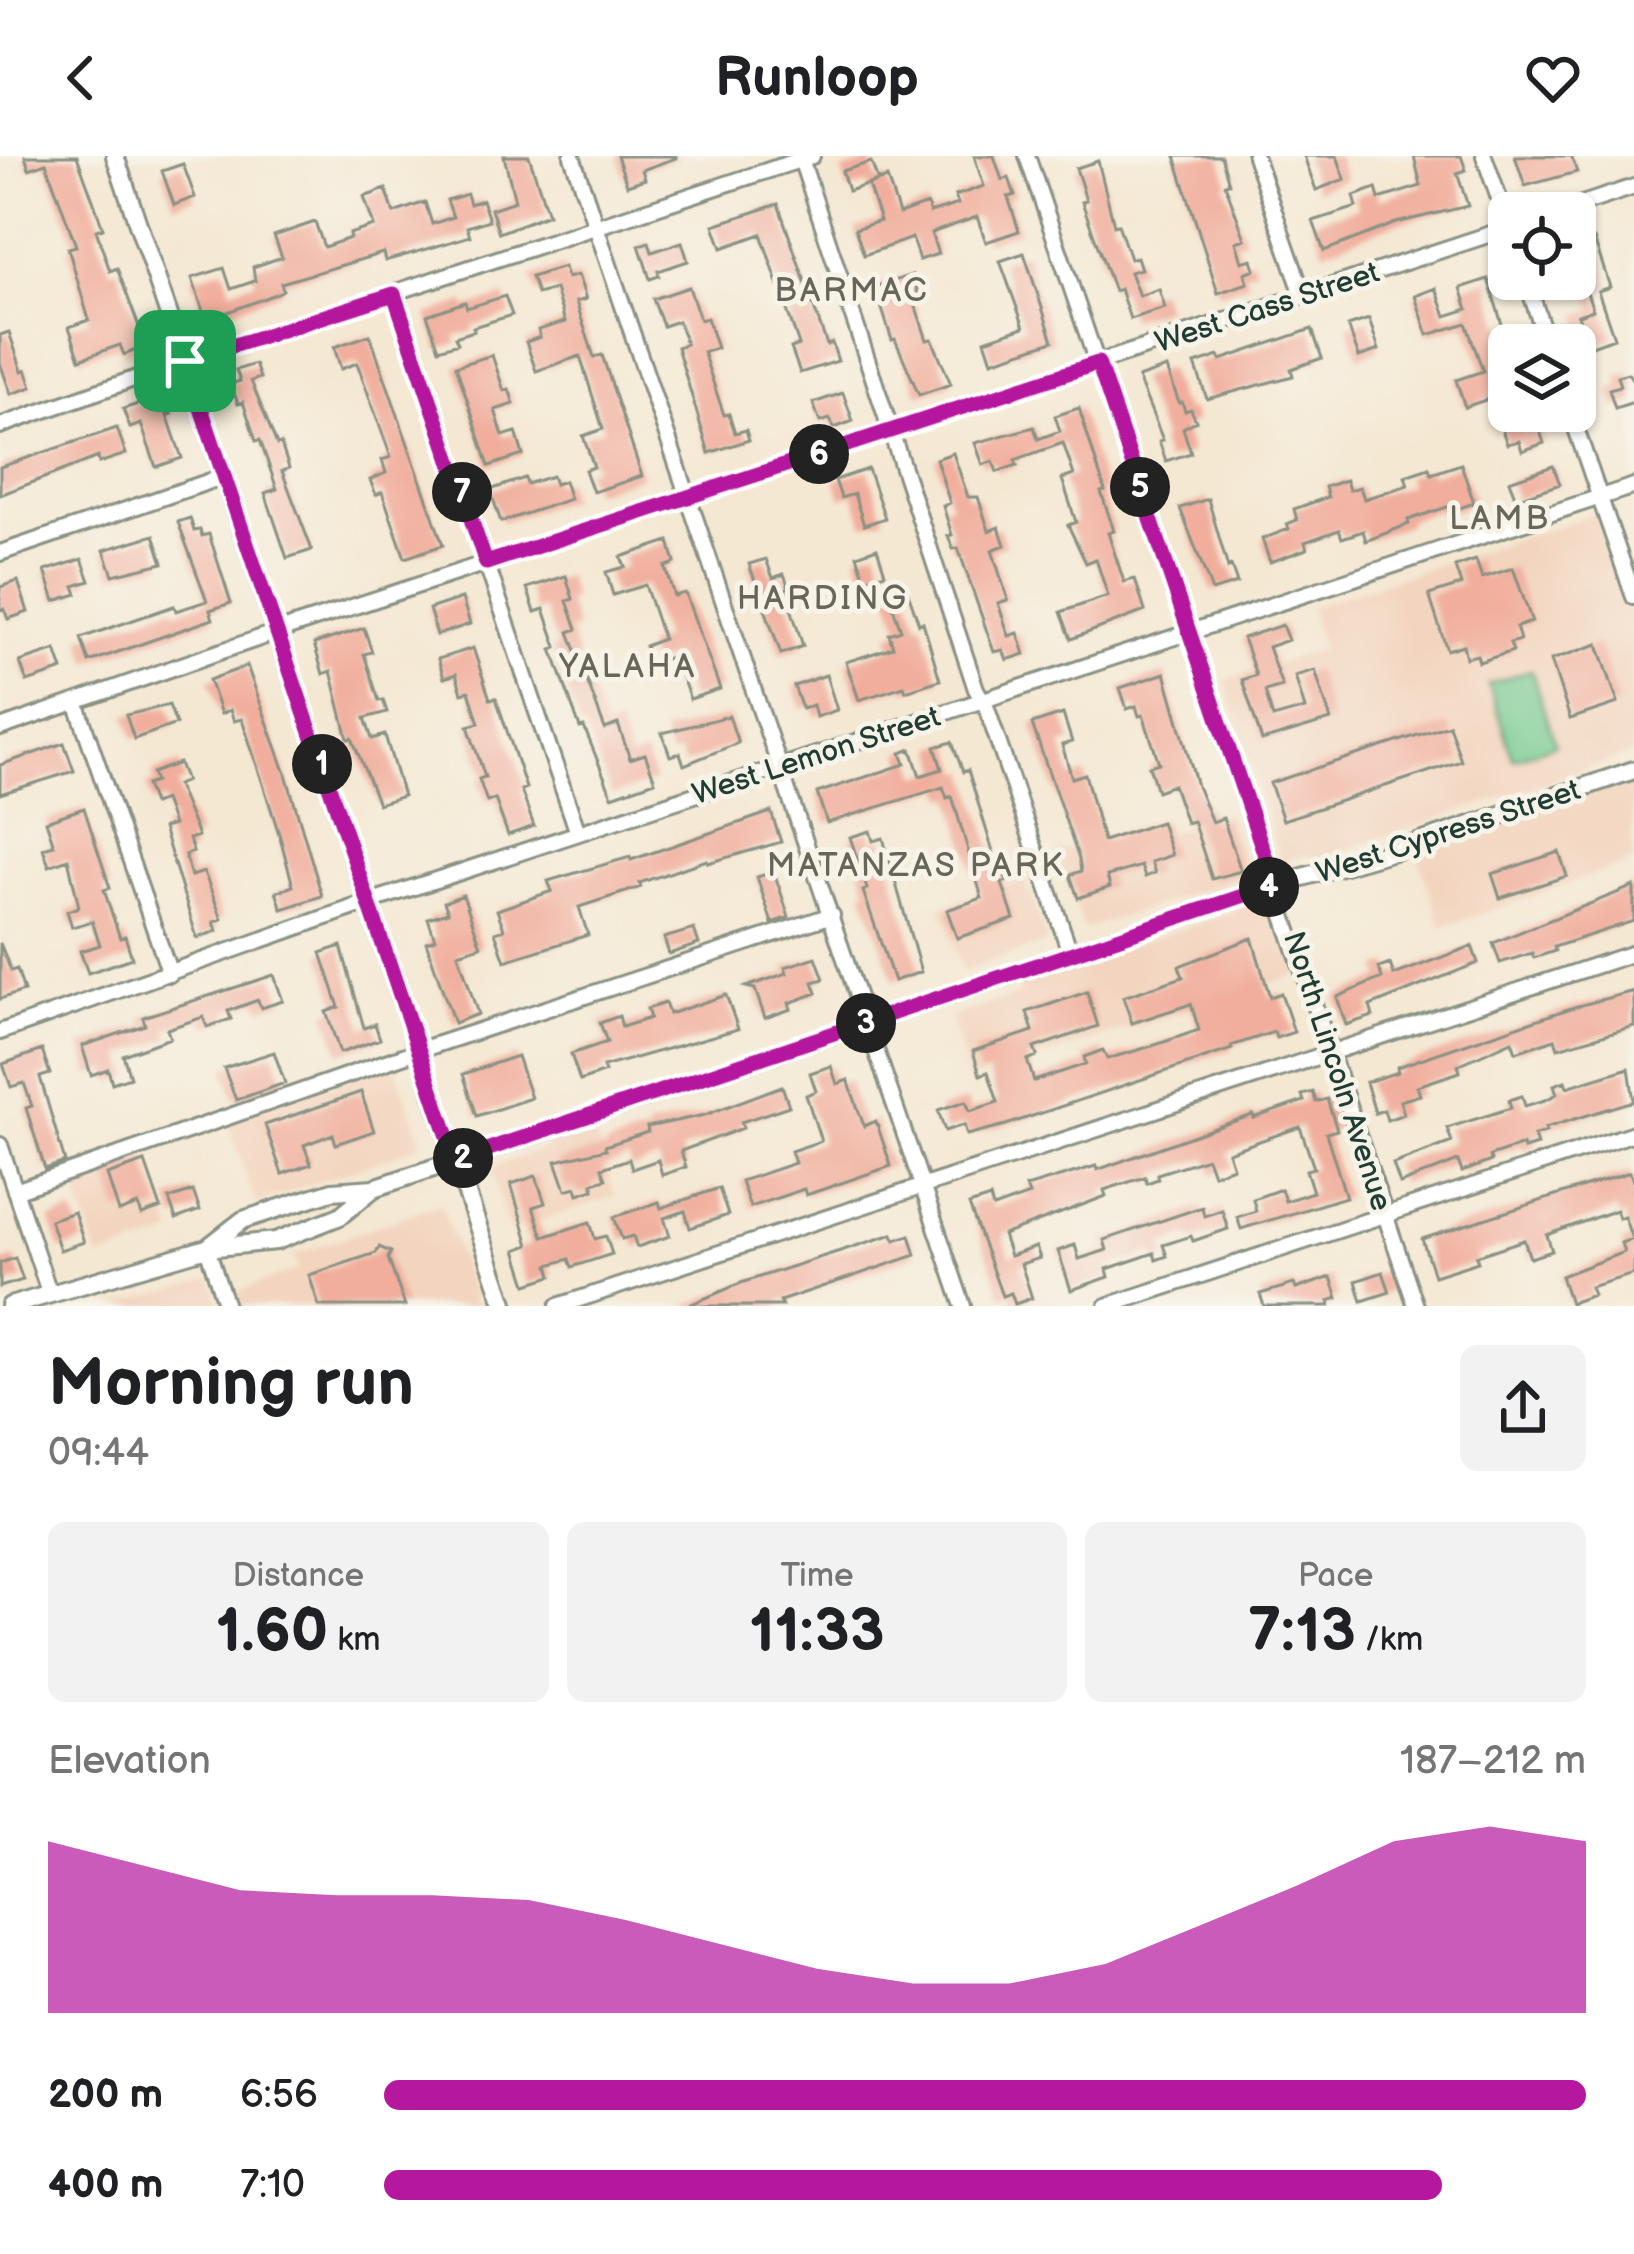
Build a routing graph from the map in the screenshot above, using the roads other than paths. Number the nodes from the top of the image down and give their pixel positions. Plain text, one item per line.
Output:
1 (115, 156) edge
2 (572, 156) edge
3 (1027, 156) edge
4 (1255, 156) edge
5 (1484, 156) edge
6 (804, 157) edge
7 (1634, 187) edge
8 (1496, 192) edge
9 (1596, 200) edge
10 (596, 227) junction
11 (1488, 235) edge
12 (394, 294) junction
13 (1303, 295) junction
14 (185, 361) junction
15 (1098, 363) junction
16 (0, 425) edge
17 (891, 429) junction
18 (1577, 432) edge
19 (225, 476) junction
20 (1634, 486) edge
21 (691, 497) junction
22 (1599, 497) junction
23 (0, 554) edge
24 (486, 563) junction
25 (1634, 597) edge
26 (277, 632) junction
27 (1188, 632) junction
28 (982, 700) junction
29 (76, 701) junction
30 (0, 728) edge
31 (782, 767) junction
32 (1634, 770) edge
33 (578, 833) junction
34 (1275, 885) junction
35 (369, 902) junction
36 (832, 916) junction
37 (1634, 952) edge
38 (1071, 955) junction
39 (170, 974) junction
40 (869, 1022) junction
41 (0, 1033) edge
42 (420, 1050) junction
43 (1332, 1052) junction
44 (1634, 1133) edge
45 (0, 1145) edge
46 (456, 1160) junction
47 (924, 1186) junction
48 (374, 1188) junction
49 (15, 1191) junction
50 (1385, 1215) junction
51 (207, 1248) junction
52 (49, 1292) junction
53 (10, 1306) edge
54 (226, 1306) edge
55 (505, 1306) edge
56 (558, 1306) edge
57 (963, 1306) edge
58 (1107, 1306) edge
59 (1415, 1306) edge

1 - 14 street
2 - 10 street
3 - 15 street, North Lincoln Avenue
4 - 13 street
5 - 8 street
6 - 10 street
6 - 17 street
7 - 9 street
10 - 12 street
10 - 21 street
11 - 13 street, West Cass Street
12 - 14 street
12 - 24 street
13 - 15 street, West Cass Street
14 - 16 street
14 - 19 street
15 - 17 street, West Cass Street
15 - 27 street, North Lincoln Avenue
17 - 21 street, West Cass Street
17 - 28 street
18 - 22 street
19 - 23 street
19 - 26 street
20 - 22 street, West Lemon Street
21 - 24 street, West Cass Street
21 - 31 street
22 - 25 street
22 - 27 street, West Lemon Street
24 - 26 street, West Cass Street
24 - 33 street
26 - 29 street, West Cass Street
26 - 35 street
27 - 28 street, West Lemon Street
27 - 34 street, North Lincoln Avenue
28 - 31 street, West Lemon Street
28 - 38 street
29 - 30 street, West Cass Street
29 - 39 street
31 - 33 street, West Lemon Street
31 - 36 street
32 - 34 street, West Cypress Street
33 - 35 street, West Lemon Street
34 - 38 street, West Cypress Street
34 - 43 street, North Lincoln Avenue
35 - 39 street, West Lemon Street
35 - 42 street
36 - 40 street
36 - 42 street
37 - 43 street
38 - 40 street, West Cypress Street
39 - 41 street, West Lemon Street
40 - 46 street, West Cypress Street
40 - 47 street
42 - 46 street
42 - 49 street
43 - 47 street
43 - 50 street, North Lincoln Avenue
44 - 50 street
45 - 49 street
46 - 48 street, West Cypress Street
46 - 55 street
47 - 56 street
47 - 57 street
48 - 51 street, West Cypress Street
48 - 51 street, West Cypress Street
49 - 52 street
50 - 58 street
50 - 59 street, North Lincoln Avenue
51 - 52 street, West Cypress Street
51 - 54 street
52 - 53 street, West Cypress Street

